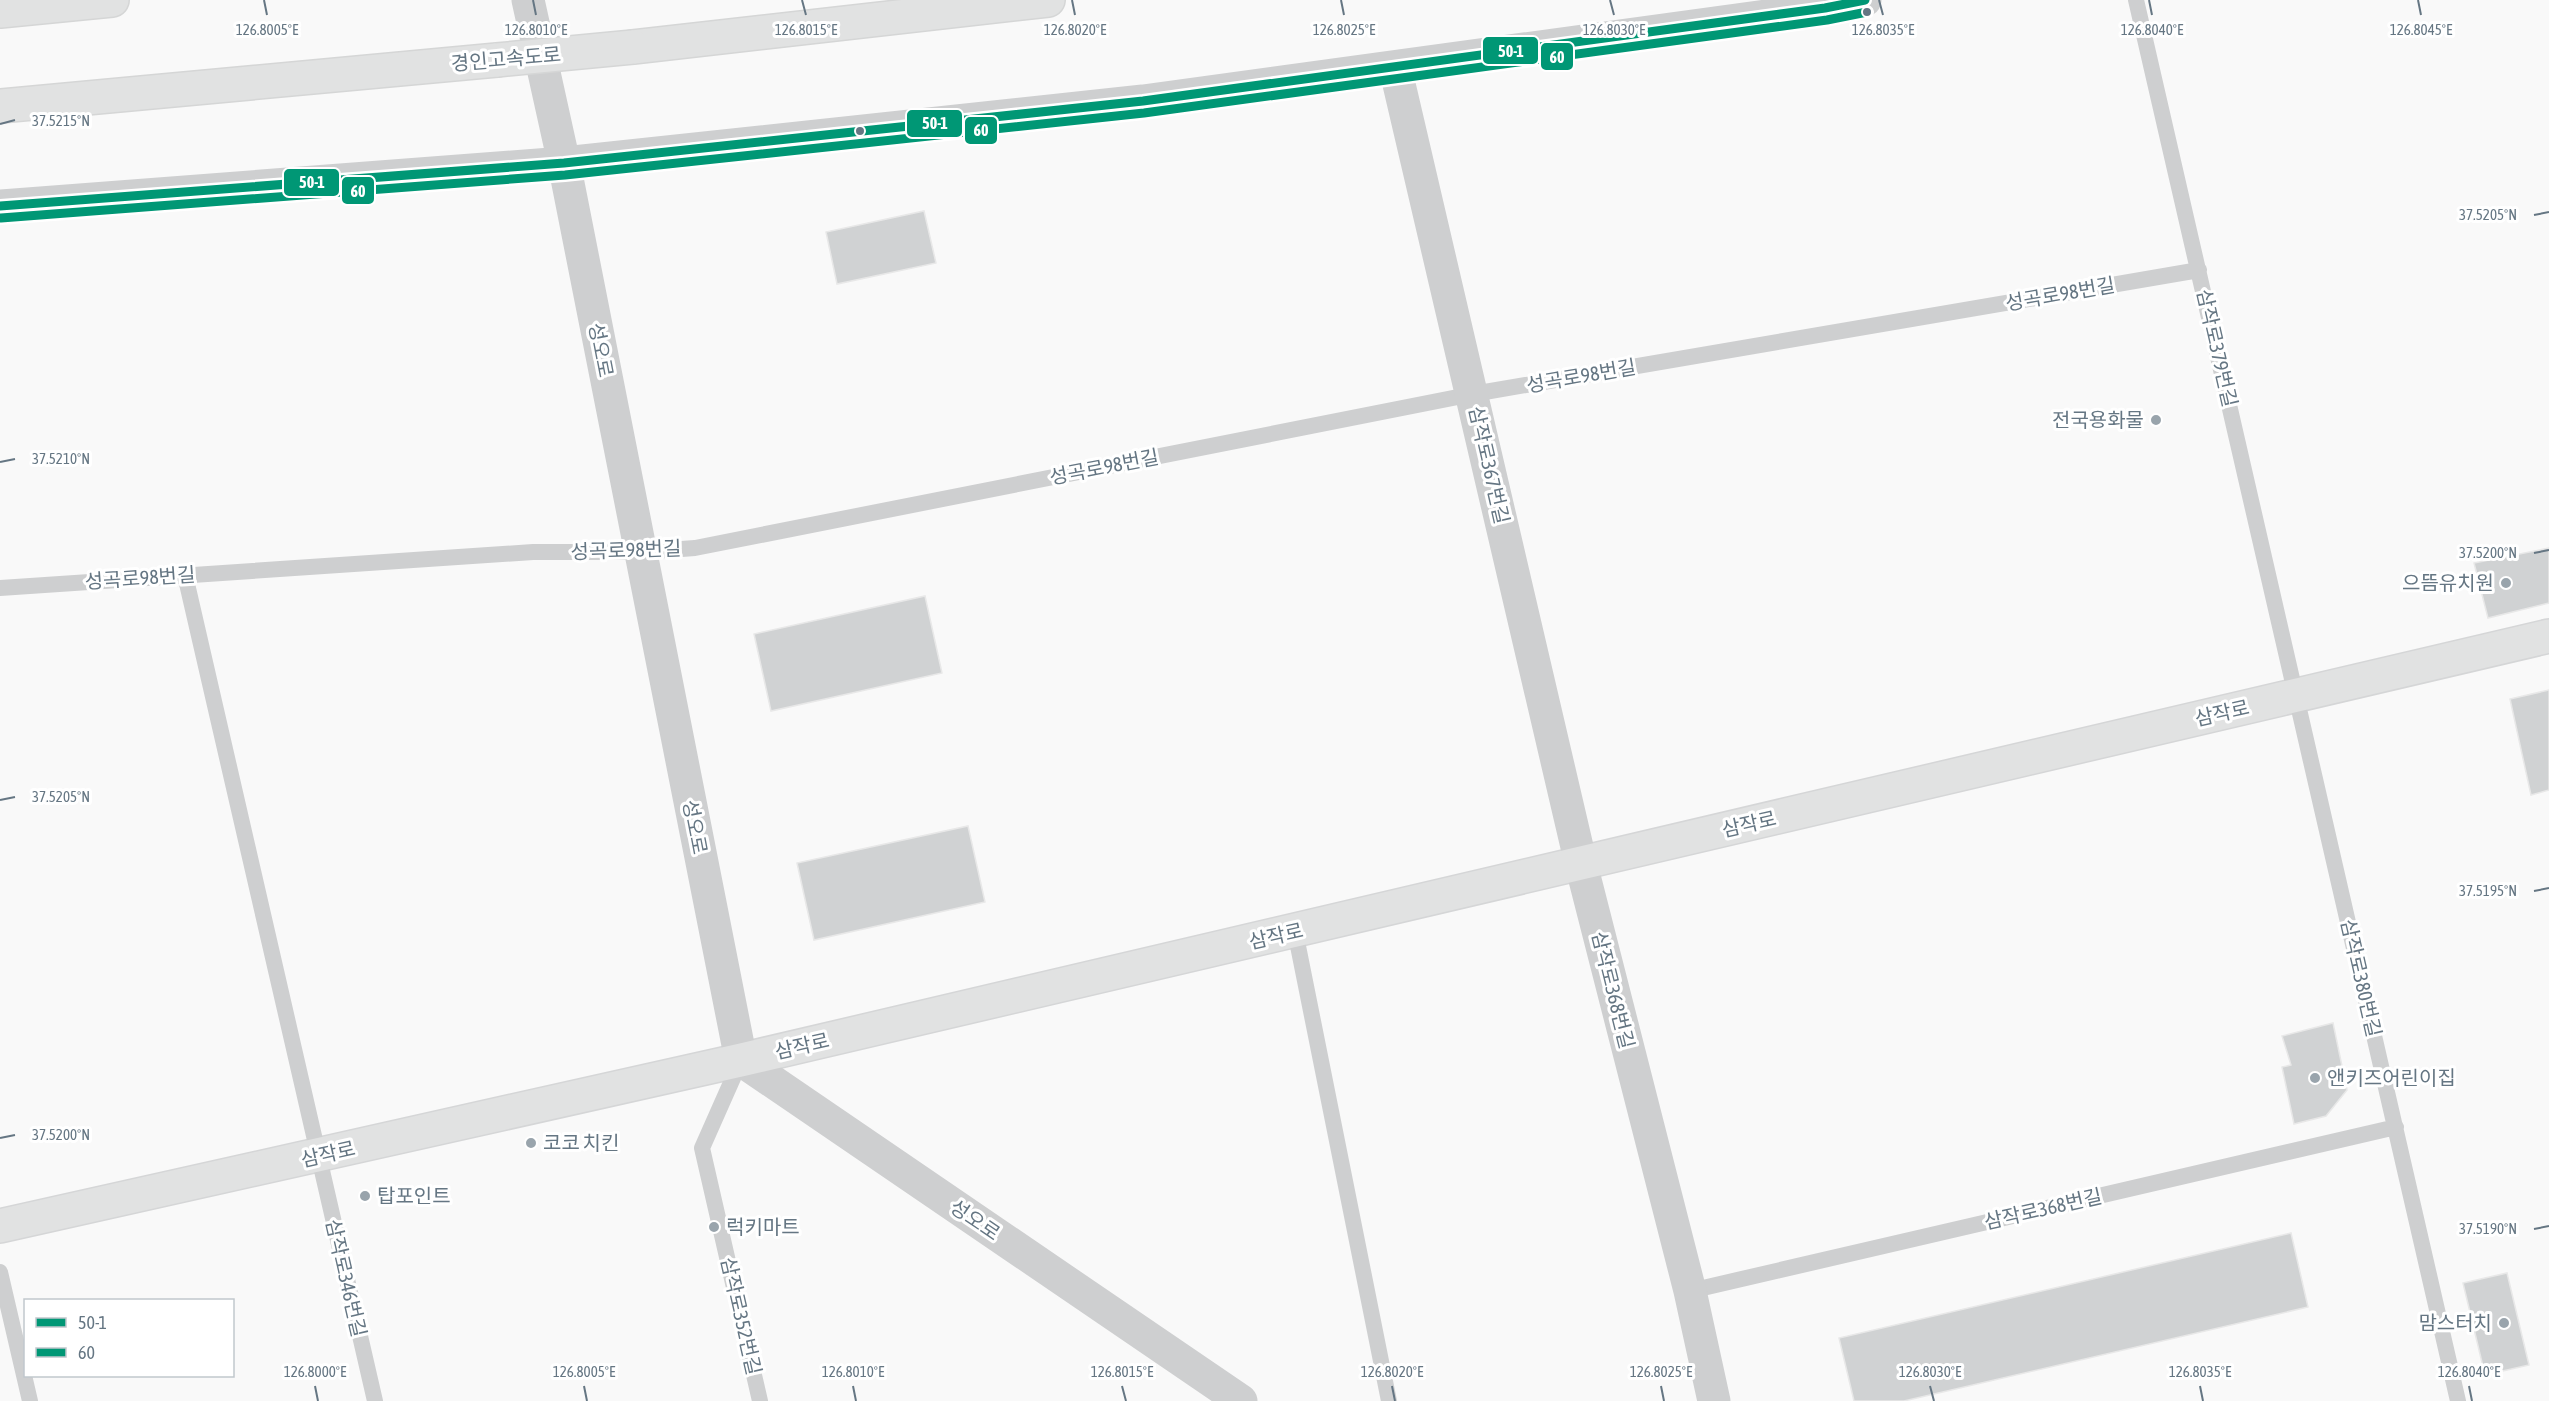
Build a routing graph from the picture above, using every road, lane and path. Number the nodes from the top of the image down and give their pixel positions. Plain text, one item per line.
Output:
1 (112, 0) edge
2 (528, 0) edge
3 (1048, 0) edge
4 (1865, 0) edge
5 (2136, 0) edge
6 (0, 11) edge
7 (1395, 67) junction
8 (0, 106) edge
9 (564, 163) junction
10 (0, 206) edge
11 (2199, 270) junction
12 (1473, 394) junction
13 (640, 552) junction
14 (186, 575) junction
15 (0, 588) edge
16 (2549, 636) edge
17 (2297, 696) junction
18 (1581, 864) junction
19 (1295, 931) junction
20 (741, 1060) junction
21 (2396, 1127) junction
22 (318, 1156) junction
23 (0, 1226) edge
24 (0, 1272) edge
25 (1690, 1292) junction
26 (24, 1375) edge
27 (24, 1377) edge
28 (30, 1401) edge
29 (375, 1401) edge
30 (760, 1401) edge
31 (1241, 1401) edge
32 (1389, 1401) edge
33 (1713, 1401) edge
34 (2458, 1401) edge

1 - 6 main road
2 - 9 street, 성오로
3 - 8 main road, 경인고속도로, bridge
4 - 7 street
5 - 11 lane, 삼작로379번길
7 - 9 street
7 - 12 street, 삼작로367번길
9 - 10 street
9 - 13 street, 성오로
11 - 12 lane, 성곡로98번길
11 - 17 lane, 삼작로379번길
12 - 13 lane, 성곡로98번길
12 - 18 street, 삼작로367번길
13 - 14 lane, 성곡로98번길
13 - 20 street, 성오로
14 - 15 lane, 성곡로98번길
14 - 22 lane, 삼작로346번길
16 - 17 main road, 삼작로
17 - 18 main road, 삼작로
17 - 21 lane, 삼작로380번길
18 - 19 main road, 삼작로
18 - 25 street, 삼작로368번길
19 - 20 main road, 삼작로
19 - 32 lane
20 - 22 main road, 삼작로
20 - 30 lane, 삼작로352번길
20 - 31 street, 성오로
21 - 25 lane, 삼작로368번길
21 - 34 lane, 삼작로380번길
22 - 23 main road, 삼작로
22 - 29 lane, 삼작로346번길
24 - 26 lane
25 - 33 street, 삼작로368번길
27 - 28 lane

